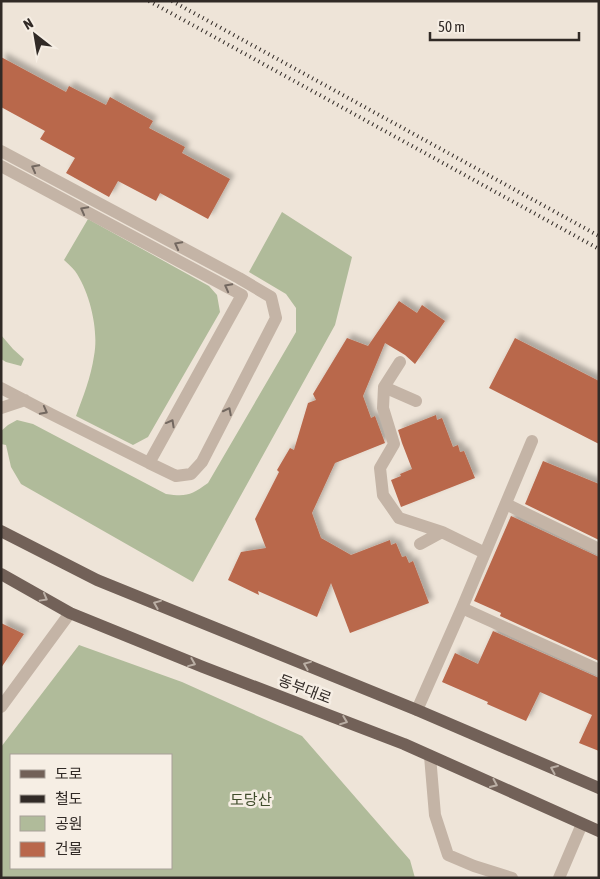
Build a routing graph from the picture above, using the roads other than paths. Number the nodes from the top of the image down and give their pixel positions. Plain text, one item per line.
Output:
1 (1, 151) edge
2 (1, 166) edge
3 (400, 362) dead end
4 (384, 387) junction
5 (1, 388) edge
6 (25, 400) junction
7 (416, 401) dead end
8 (1, 408) edge
9 (532, 441) dead end
10 (149, 463) junction
11 (506, 504) junction
12 (1, 531) edge
13 (442, 532) junction
14 (420, 544) dead end
15 (599, 549) edge
16 (485, 553) junction
17 (1, 574) edge
18 (462, 608) junction
19 (70, 613) junction
20 (599, 670) edge
21 (1, 707) edge
22 (417, 710) junction
23 (430, 756) junction
24 (599, 788) edge
25 (582, 824) junction
26 (599, 831) edge
27 (512, 878) edge
28 (560, 878) edge

10 -> 1 street
10 -> 2 street
3 - 4 street
4 - 7 street
4 - 13 street
5 - 6 street
6 - 8 street
6 -> 10 street
9 - 11 street
11 - 15 street
11 - 16 street
22 -> 12 main road, 동부대로
13 - 14 street
13 - 16 street
16 - 18 street
17 -> 19 main road, 동부대로
18 - 20 street
18 - 22 street
19 - 21 street
19 -> 23 main road, 동부대로
24 -> 22 main road, 동부대로
23 -> 25 main road, 동부대로
23 - 27 street
25 - 26 main road, 동부대로
25 - 28 street

